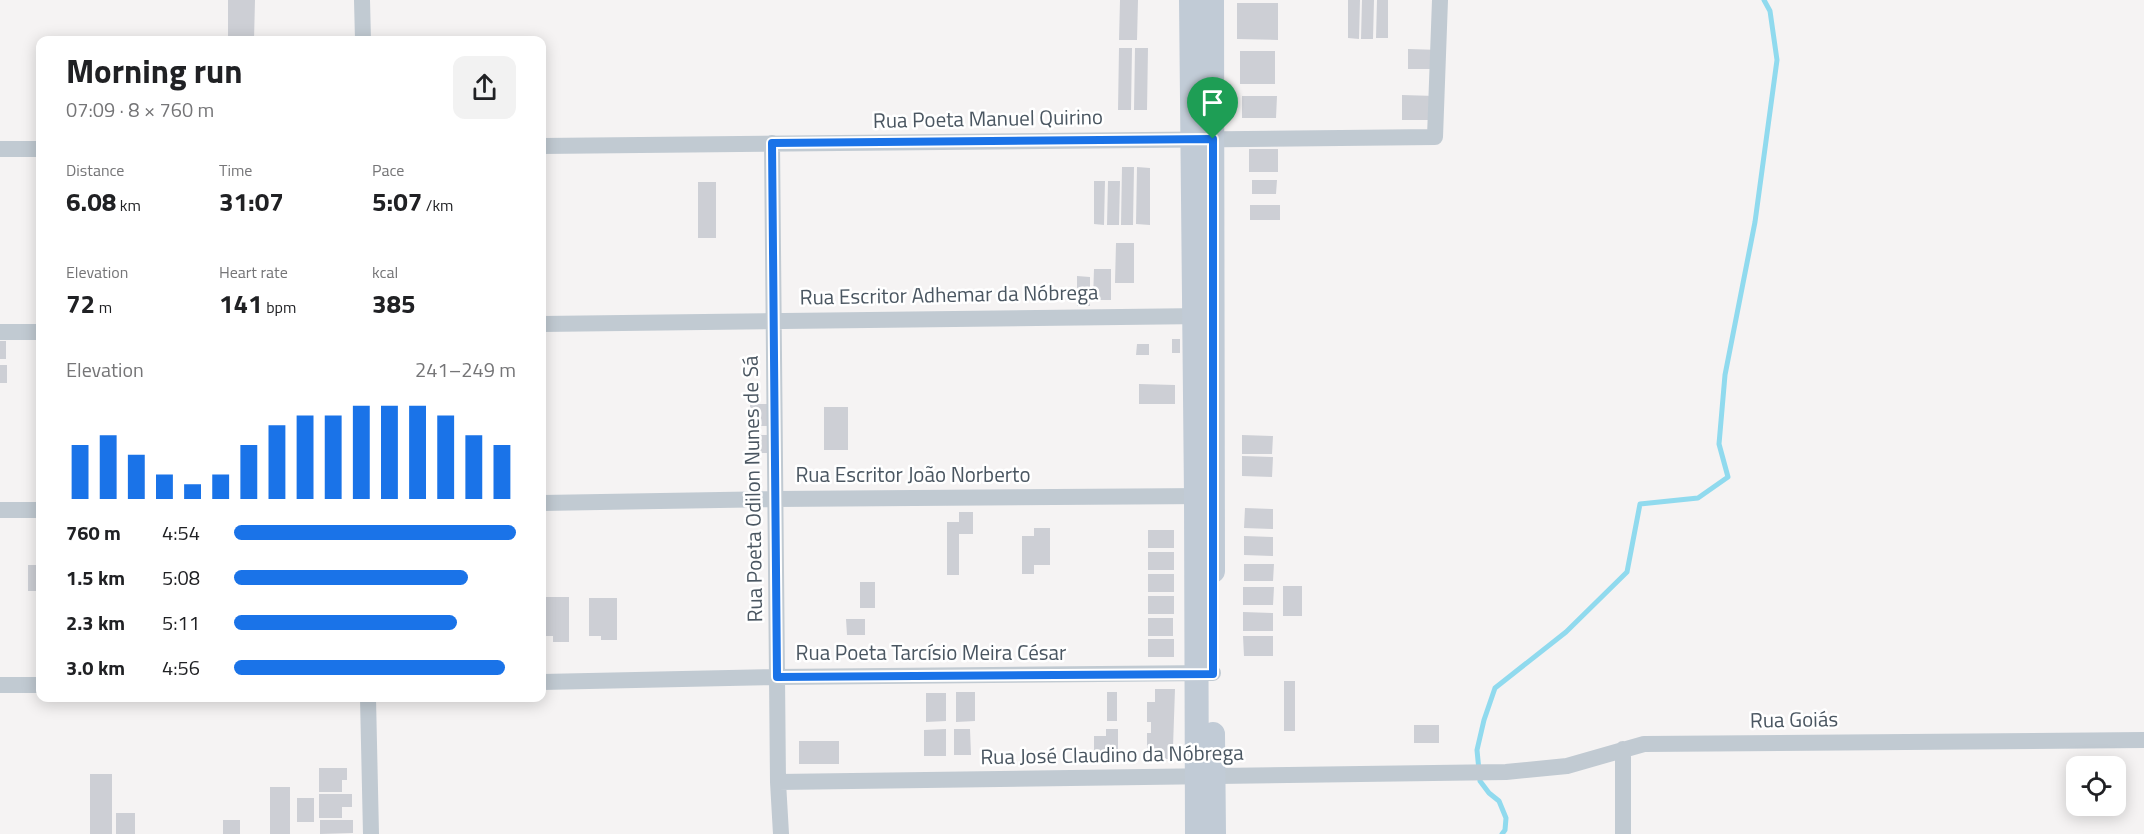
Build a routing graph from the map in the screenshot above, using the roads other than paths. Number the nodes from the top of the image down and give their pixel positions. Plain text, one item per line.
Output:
1 (362, 0) edge
2 (1191, 0) edge
3 (1212, 0) edge
4 (1440, 0) edge
5 (363, 36) edge
6 (1202, 139) junction
7 (772, 143) junction
8 (546, 146) edge
9 (0, 149) edge
10 (36, 149) edge
11 (1204, 316) junction
12 (774, 320) junction
13 (546, 324) edge
14 (0, 332) edge
15 (36, 332) edge
16 (1205, 496) junction
17 (775, 499) junction
18 (546, 503) edge
19 (0, 510) edge
20 (36, 510) edge
21 (1205, 674) junction
22 (777, 677) junction
23 (546, 682) edge
24 (0, 685) edge
25 (36, 685) edge
26 (368, 702) edge
27 (2144, 740) edge
28 (1623, 749) junction
29 (1447, 773) joint
30 (1205, 776) junction
31 (778, 782) junction
32 (371, 834) edge
33 (781, 834) edge
34 (1197, 834) edge
35 (1214, 834) edge
36 (1623, 834) edge

1 - 5 street
2 - 6 street
3 - 6 street
4 - 6 street, Rua Poeta Manuel Quirino
6 - 7 street, Rua Poeta Manuel Quirino
6 - 11 street
7 - 8 street, Rua Poeta Manuel Quirino
7 - 12 street, Rua Poeta Odilon Nunes de Sá
9 - 10 street
11 - 12 street, Rua Escritor Adhemar da Nóbrega
11 - 16 street
12 - 13 street, Rua Escritor Adhemar da Nóbrega
12 - 17 street, Rua Poeta Odilon Nunes de Sá
14 - 15 street
16 - 17 street, Rua Escritor João Norberto
16 - 21 street
17 - 18 street, Rua Escritor João Norberto
17 - 22 street, Rua Poeta Odilon Nunes de Sá
19 - 20 street
21 - 22 street, Rua Poeta Tarcísio Meira César
21 - 30 street
22 - 23 street, Rua Poeta Tarcísio Meira César
22 - 31 street, Rua Poeta Odilon Nunes de Sá
24 - 25 street
26 - 32 street
27 - 28 street, Rua Goiás
28 - 29 street, Rua Goiás
28 - 36 street
29 - 30 street, Rua José Claudino da Nóbrega
30 - 31 street, Rua José Claudino da Nóbrega
30 - 34 street
30 - 35 street
31 - 33 street, Rua Poeta Odilon Nunes de Sá

